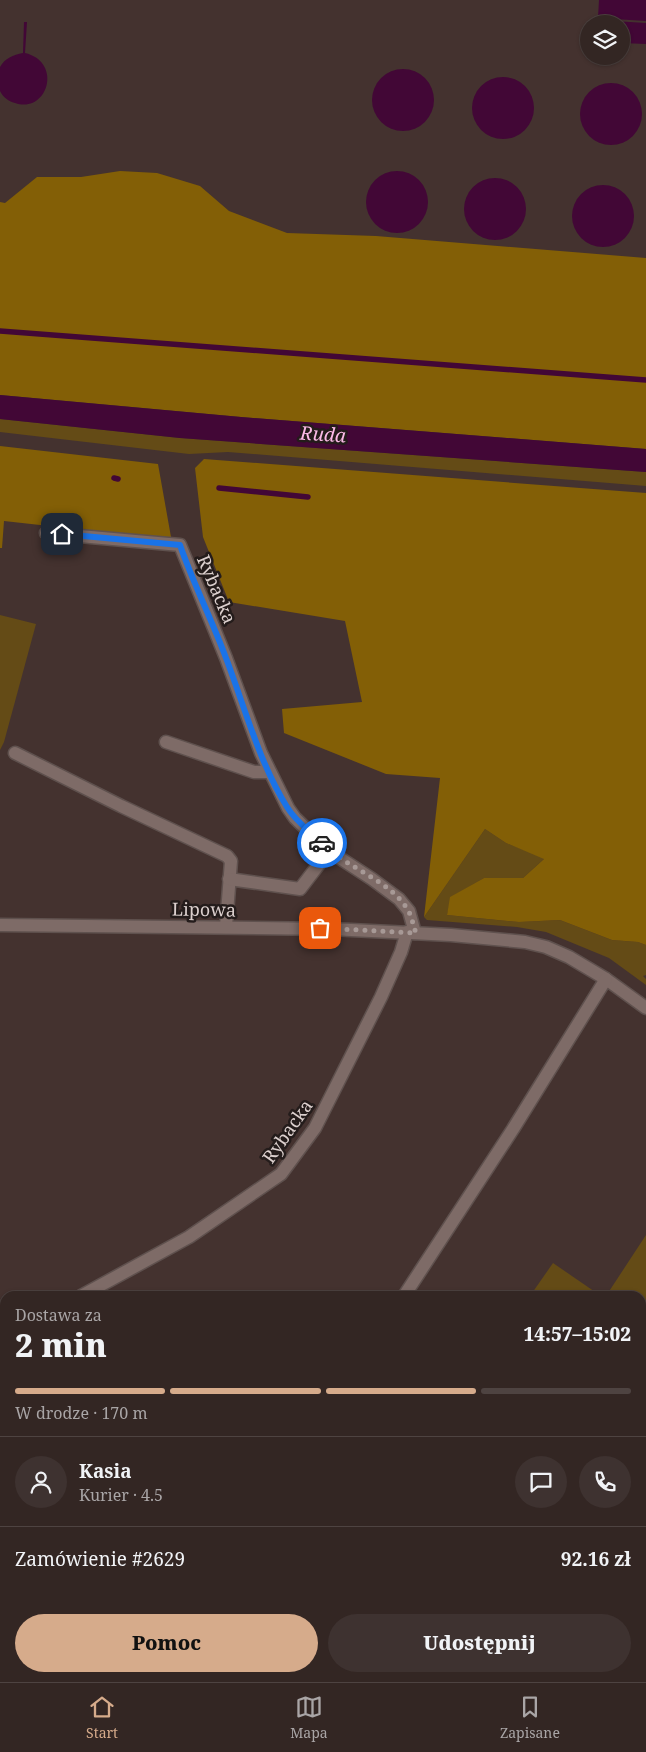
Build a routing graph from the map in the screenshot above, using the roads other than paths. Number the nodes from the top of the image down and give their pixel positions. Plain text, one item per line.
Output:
1 (46, 533) dead end
2 (166, 742) dead end
3 (15, 753) dead end
4 (270, 772) junction
5 (329, 851) junction
6 (229, 879) junction
7 (0, 924) edge
8 (226, 926) junction
9 (411, 933) junction
10 (606, 979) junction
11 (646, 1008) edge
12 (90, 1291) edge
13 (407, 1291) edge

1 - 4 street, Rybacka
2 - 4 street
3 - 6 street
4 - 5 street, Rybacka
5 - 6 street
5 - 9 street, Rybacka
6 - 8 street
7 - 8 street, Lipowa
8 - 9 street, Lipowa
9 - 10 street
9 - 12 street, Rybacka
10 - 11 street
10 - 13 street

